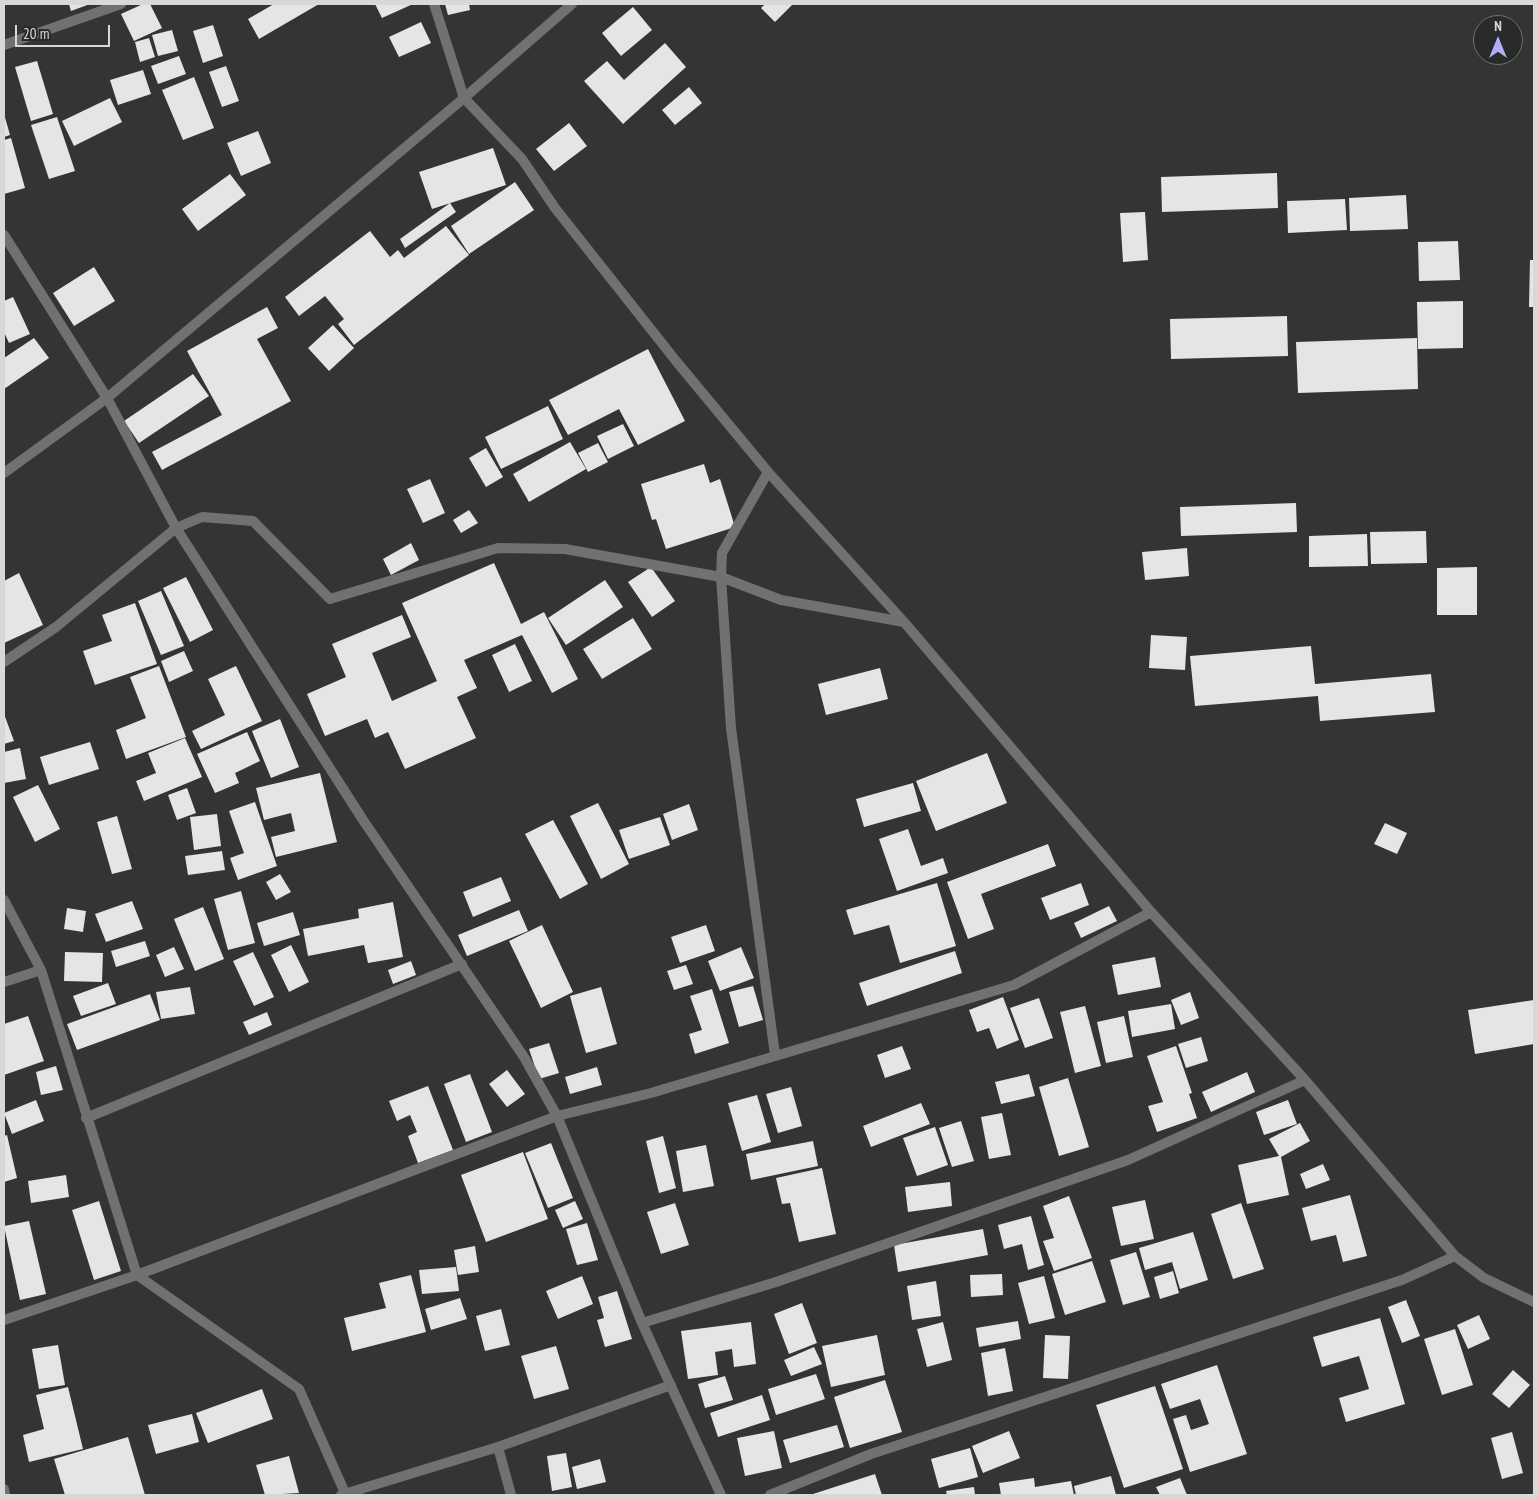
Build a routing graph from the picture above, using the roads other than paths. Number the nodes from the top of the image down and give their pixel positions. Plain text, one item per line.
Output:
1 (121, 4) edge
2 (434, 4) edge
3 (572, 4) edge
4 (4, 45) edge
5 (464, 98) junction
6 (4, 235) edge
7 (107, 398) junction
8 (768, 472) junction
9 (4, 473) edge
10 (176, 528) junction
11 (721, 577) junction
12 (904, 622) junction
13 (4, 662) edge
14 (4, 900) edge
15 (1151, 912) junction
16 (462, 964) junction
17 (41, 970) junction
18 (4, 982) edge
19 (775, 1055) junction
20 (1305, 1080) junction
21 (557, 1116) junction
22 (86, 1118) junction
23 (1455, 1256) junction
24 (137, 1276) junction
25 (1534, 1302) edge
26 (4, 1320) edge
27 (642, 1323) junction
28 (671, 1385) junction
29 (498, 1447) junction
30 (4, 1489) edge
31 (343, 1494) edge
32 (5, 1495) edge
33 (510, 1495) edge
34 (721, 1495) edge
35 (770, 1495) edge

1 - 4 street
2 - 5 street
3 - 5 street
5 - 7 street
5 - 8 street
6 - 7 street
7 - 9 street
7 - 10 street
8 - 11 street
8 - 12 street
10 - 11 street
10 - 13 street
10 - 16 street
11 - 12 street
11 - 19 street
12 - 15 street
14 - 17 street
15 - 19 street
15 - 20 street
16 - 21 street
16 - 22 street
17 - 18 street
17 - 22 street
19 - 21 street
20 - 23 street
20 - 27 street
21 - 24 street
21 - 27 street
22 - 24 street
23 - 25 street
23 - 35 street
24 - 26 street
24 - 31 street
27 - 28 street
28 - 29 street
28 - 34 street
29 - 31 street
29 - 33 street
30 - 32 street

